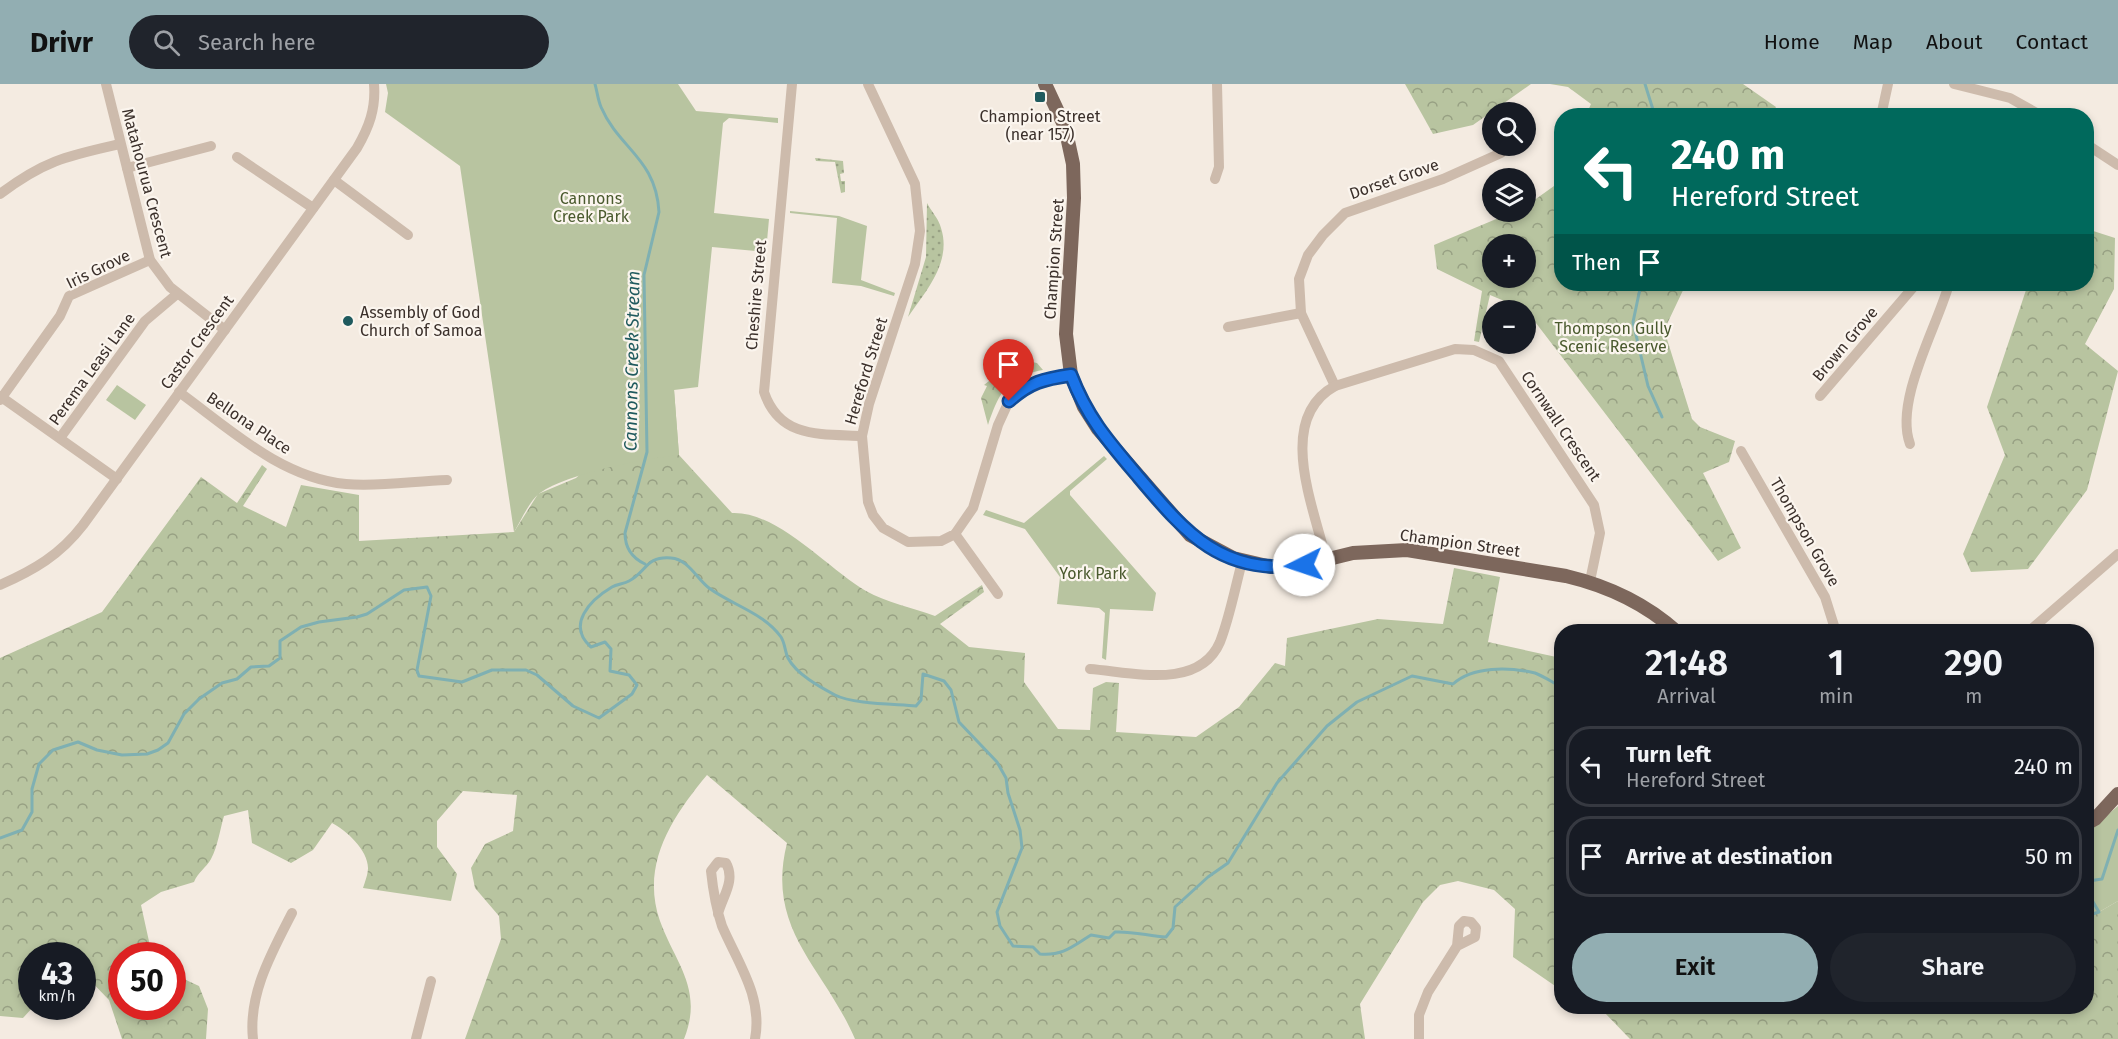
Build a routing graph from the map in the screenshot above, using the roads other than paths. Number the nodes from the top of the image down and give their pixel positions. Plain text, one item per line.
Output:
1 (106, 84) edge
2 (374, 84) edge
3 (792, 84) edge
4 (867, 84) edge
5 (1045, 84) edge
6 (1217, 84) edge
7 (1888, 84) edge
8 (1954, 84) edge
9 (1883, 108) edge
10 (2028, 108) edge
11 (120, 144) junction
12 (211, 146) dead end
13 (2094, 149) edge
14 (1494, 156) edge
15 (237, 157) dead end
16 (2118, 165) edge
17 (127, 168) junction
18 (1215, 179) dead end
19 (334, 180) junction
20 (0, 194) edge
21 (312, 208) junction
22 (408, 235) dead end
23 (150, 260) junction
24 (1910, 291) edge
25 (1946, 291) edge
26 (177, 294) junction
27 (1301, 313) junction
28 (1228, 327) dead end
29 (225, 330) junction
30 (1071, 375) junction
31 (1335, 386) junction
32 (179, 392) junction
33 (1820, 396) dead end
34 (1, 398) edge
35 (862, 436) junction
36 (60, 438) junction
37 (1910, 444) dead end
38 (1741, 451) dead end
39 (117, 479) junction
40 (447, 480) dead end
41 (955, 534) junction
42 (2118, 554) edge
43 (1326, 559) junction
44 (1242, 562) junction
45 (1590, 581) junction
46 (0, 585) edge
47 (998, 594) dead end
48 (1666, 624) edge
49 (1833, 624) edge
50 (2037, 624) edge
51 (1090, 669) dead end
52 (2118, 794) edge
53 (2094, 820) edge
54 (292, 914) dead end
55 (718, 914) dead end
56 (1457, 946) dead end
57 (431, 981) dead end
58 (253, 1039) edge
59 (416, 1039) edge
60 (755, 1039) edge
61 (1419, 1039) edge

1 - 11 street, Matahourua Crescent
2 - 19 street, Castor Crescent
3 - 35 street, Cheshire Street
4 - 35 street, Hereford Street
5 - 30 main road, Champion Street
6 - 18 street
7 - 9 street
8 - 10 street
11 - 17 street, Matahourua Crescent
11 - 20 street
12 - 17 street
13 - 16 street
14 - 27 street, Dorset Grove
15 - 21 street
17 - 23 street, Matahourua Crescent
19 - 21 street, Castor Crescent
19 - 22 street
21 - 29 street, Castor Crescent
23 - 26 street, Matahourua Crescent
23 - 34 street, Iris Grove
24 - 33 street, Brown Grove
25 - 37 street
26 - 29 street, Matahourua Crescent
26 - 36 street, Perema Leasi Lane
27 - 28 street
27 - 31 street, Dorset Grove
29 - 32 street, Castor Crescent
30 - 41 street
30 - 44 main road, Champion Street
31 - 43 street, Cornwall Crescent
31 - 45 street, Cornwall Crescent
32 - 39 street, Castor Crescent
32 - 40 street, Bellona Place
34 - 36 street
35 - 41 street, Hereford Street
36 - 39 street
38 - 49 street, Thompson Grove
39 - 46 street, Castor Crescent
41 - 47 street
42 - 50 street
43 - 44 main road, Champion Street
43 - 45 main road, Champion Street
44 - 51 street
45 - 48 main road, Champion Street
52 - 53 main road
54 - 58 street
55 - 60 street
56 - 61 street
57 - 59 street

